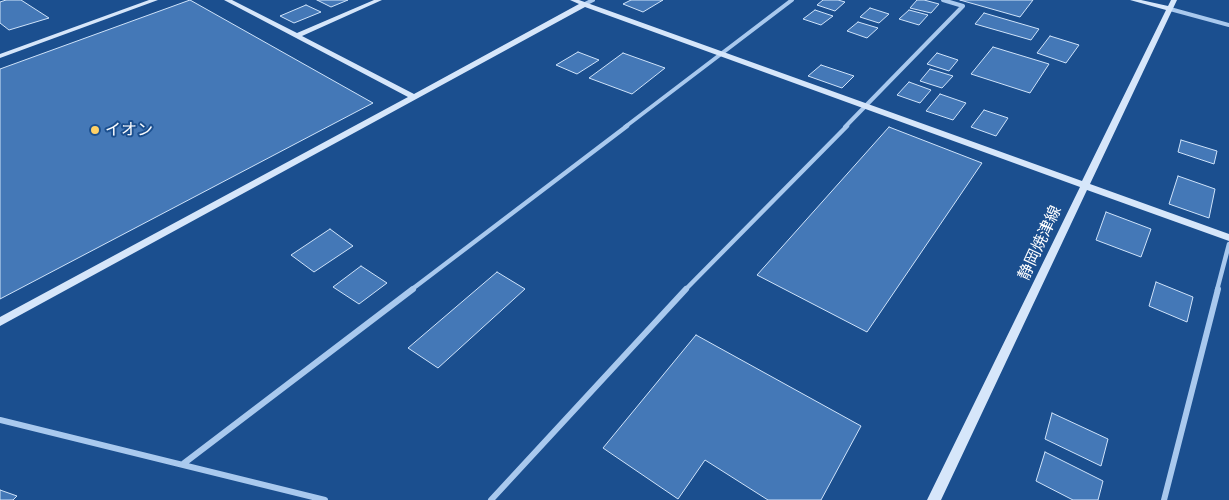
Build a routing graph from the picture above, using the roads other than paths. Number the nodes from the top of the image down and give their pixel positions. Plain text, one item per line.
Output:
1 (156, 0) edge
2 (226, 0) edge
3 (379, 0) edge
4 (573, 0) edge
5 (792, 0) edge
6 (943, 0) edge
7 (1133, 0) edge
8 (589, 2) edge
9 (1172, 5) edge
10 (1229, 25) edge
11 (297, 36) junction
12 (721, 53) junction
13 (0, 56) edge
14 (413, 96) junction
15 (867, 105) junction
16 (1085, 184) junction
17 (1229, 238) edge
18 (1229, 244) edge
19 (0, 322) edge
20 (0, 420) edge
21 (183, 464) junction
22 (325, 500) edge
23 (491, 500) edge
24 (934, 500) edge
25 (1164, 500) edge

1 - 13 street
2 - 11 street
3 - 11 street
4 - 8 street
5 - 12 street
6 - 15 street
7 - 9 street
8 - 12 street
8 - 14 street
9 - 10 street
9 - 16 street, 静岡焼津線
11 - 14 street
12 - 15 street
12 - 21 street
14 - 19 street
15 - 16 street
15 - 23 street
16 - 17 street
16 - 24 street, 静岡焼津線
18 - 25 street
20 - 21 street
21 - 22 street

